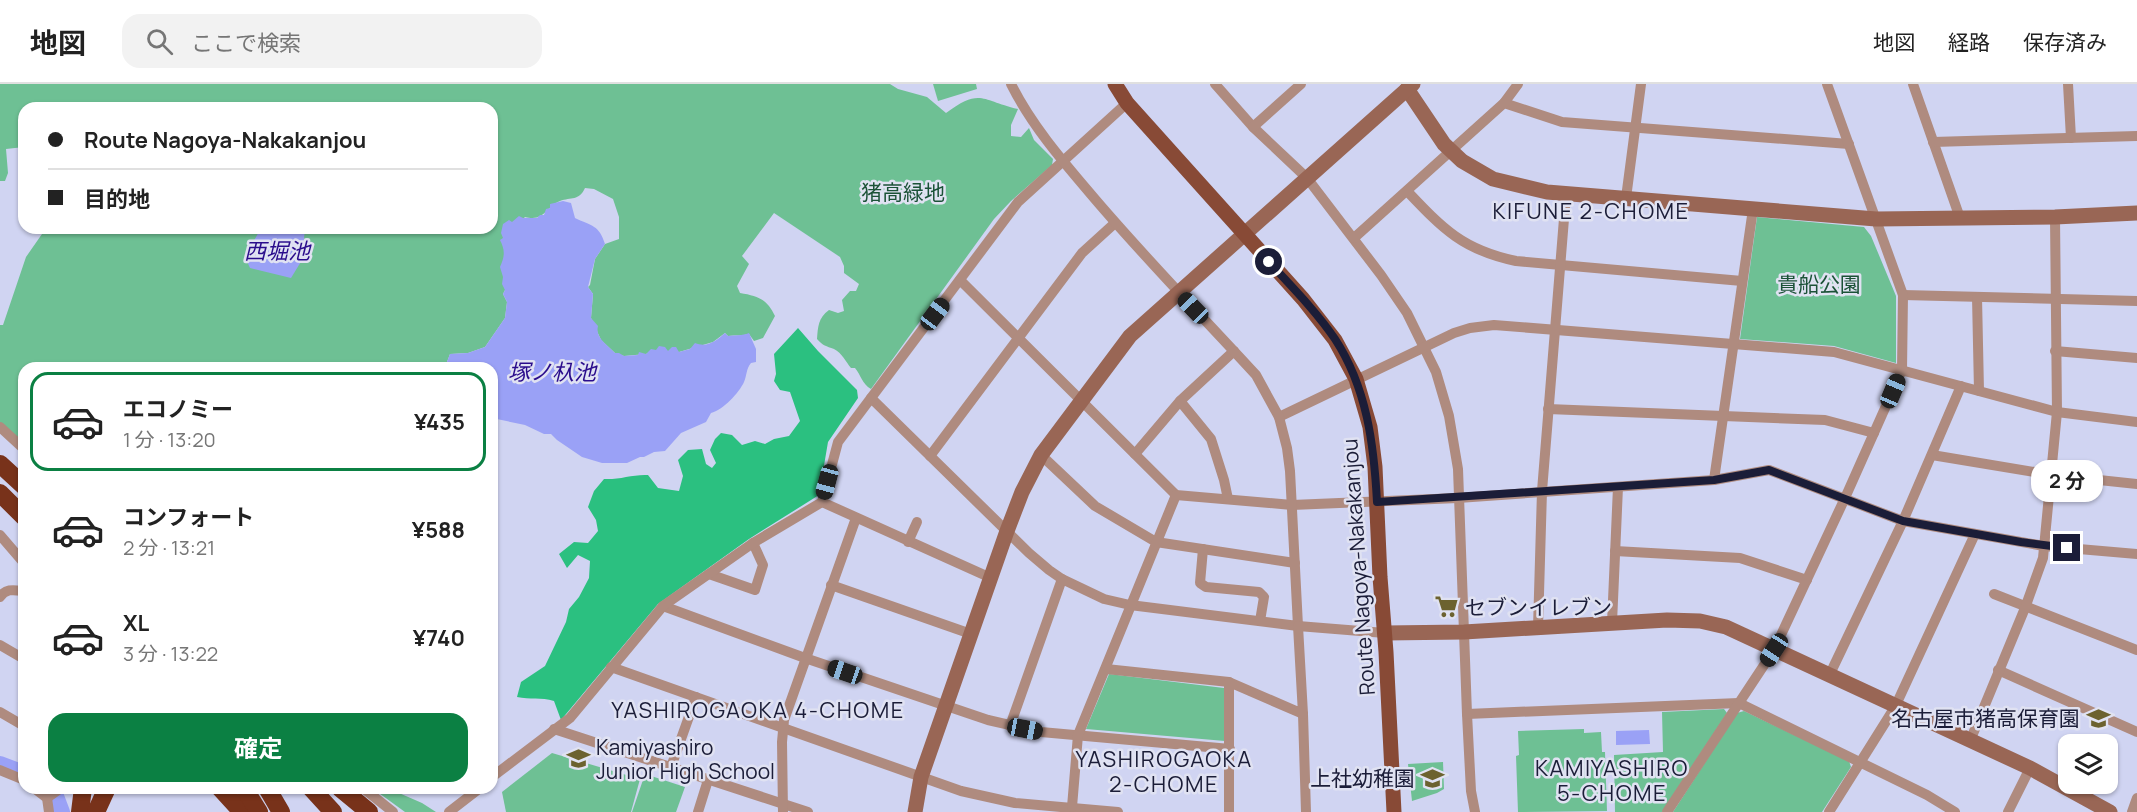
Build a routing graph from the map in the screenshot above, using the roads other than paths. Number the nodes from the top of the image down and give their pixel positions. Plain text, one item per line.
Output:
1 (1011, 84) edge
2 (1115, 84) edge
3 (1215, 84) edge
4 (1301, 84) edge
5 (1518, 84) edge
6 (1641, 84) edge
7 (1827, 84) edge
8 (1913, 84) edge
9 (2068, 84) edge
10 (1408, 86) edge
11 (1127, 103) junction
12 (1504, 103) junction
13 (1254, 127) junction
14 (1635, 127) junction
15 (2137, 136) edge
16 (2071, 138) junction
17 (1933, 142) junction
18 (1849, 144) junction
19 (1451, 150) junction
20 (1062, 161) junction
21 (1307, 178) junction
22 (1407, 191) junction
23 (1566, 194) junction
24 (1626, 198) junction
25 (1753, 209) junction
26 (2137, 213) edge
27 (2055, 217) junction
28 (1960, 218) junction
29 (1876, 219) junction
30 (1115, 223) junction
31 (1243, 234) junction
32 (1354, 238) junction
33 (1561, 266) junction
34 (960, 280) junction
35 (1742, 281) junction
36 (1179, 293) junction
37 (1903, 295) junction
38 (1977, 297) junction
39 (2056, 300) junction
40 (2137, 301) edge
41 (1555, 330) junction
42 (1018, 338) junction
43 (1733, 343) junction
44 (1426, 347) junction
45 (1234, 351) junction
46 (2055, 351) junction
47 (2137, 358) edge
48 (1902, 370) junction
49 (1356, 379) junction
50 (1961, 386) junction
51 (1979, 391) junction
52 (871, 398) junction
53 (1081, 401) junction
54 (1180, 401) junction
55 (1548, 409) junction
56 (2057, 412) junction
57 (1723, 415) junction
58 (1279, 417) junction
59 (2137, 422) edge
60 (0, 427) edge
61 (1874, 433) junction
62 (18, 444) edge
63 (0, 450) edge
64 (1134, 454) junction
65 (1041, 455) junction
66 (1932, 455) junction
67 (930, 456) junction
68 (0, 465) edge
69 (18, 465) edge
70 (2052, 474) junction
71 (1714, 480) junction
72 (18, 481) edge
73 (2137, 484) edge
74 (1618, 487) junction
75 (1542, 491) junction
76 (1176, 495) junction
77 (5, 498) edge
78 (1458, 498) junction
79 (1845, 498) junction
80 (1227, 499) junction
81 (822, 502) junction
82 (1377, 502) junction
83 (1292, 505) junction
84 (18, 511) edge
85 (18, 514) edge
86 (856, 518) junction
87 (1903, 521) junction
88 (917, 522) dead end
89 (1007, 531) junction
90 (1975, 534) junction
91 (0, 535) edge
92 (908, 542) junction
93 (1156, 542) junction
94 (753, 543) junction
95 (2044, 546) junction
96 (1203, 549) junction
97 (1615, 551) junction
98 (2137, 554) edge
99 (18, 556) edge
100 (1295, 562) junction
101 (709, 574) junction
102 (991, 578) junction
103 (1062, 579) junction
104 (1806, 580) junction
105 (831, 585) junction
106 (18, 591) edge
107 (1994, 594) dead end
108 (0, 597) edge
109 (1130, 605) junction
110 (663, 606) junction
111 (2025, 608) junction
112 (1260, 621) junction
113 (1612, 623) junction
114 (1298, 626) junction
115 (1538, 628) junction
116 (1464, 632) junction
117 (1385, 633) junction
118 (971, 634) junction
119 (0, 645) edge
120 (1774, 650) junction
121 (2137, 650) edge
122 (18, 655) edge
123 (805, 658) junction
124 (611, 667) junction
125 (1106, 669) junction
126 (1998, 670) junction
127 (1829, 676) junction
128 (1229, 682) junction
129 (696, 697) junction
130 (1739, 702) junction
131 (945, 706) junction
132 (1895, 707) junction
133 (0, 712) edge
134 (1303, 714) junction
135 (1467, 714) junction
136 (18, 722) edge
137 (1010, 726) junction
138 (782, 728) junction
139 (554, 729) junction
140 (2137, 732) edge
141 (1078, 735) junction
142 (1970, 741) junction
143 (1230, 749) junction
144 (1859, 761) junction
145 (671, 767) junction
146 (2030, 768) junction
147 (0, 770) edge
148 (498, 772) edge
149 (921, 777) junction
150 (18, 778) edge
151 (708, 780) junction
152 (54, 794) edge
153 (82, 794) edge
154 (104, 794) edge
155 (226, 794) edge
156 (248, 794) edge
157 (270, 794) edge
158 (316, 794) edge
159 (347, 794) edge
160 (370, 794) edge
161 (472, 794) edge
162 (2137, 798) edge
163 (1015, 807) edge
164 (1072, 807) junction
165 (784, 808) edge
166 (1471, 811) edge
167 (1832, 811) edge
168 (49, 812) edge
169 (80, 812) edge
170 (96, 812) edge
171 (242, 812) edge
172 (259, 812) edge
173 (281, 812) edge
174 (333, 812) edge
175 (369, 812) edge
176 (393, 812) edge
177 (449, 812) edge
178 (698, 812) edge
179 (808, 812) edge
180 (915, 812) edge
181 (1118, 812) edge
182 (1229, 812) edge
183 (1306, 812) edge
184 (1394, 812) edge
185 (1667, 812) edge
186 (1955, 812) edge
187 (2008, 812) edge
188 (2110, 812) edge
189 (2132, 812) edge

1 - 20 street
2 - 11 main road, Route Nagoya-Nakakanjou
3 - 13 street
4 - 13 street
5 - 12 street
6 - 14 street
7 - 18 street
8 - 17 street
9 - 16 street
10 - 19 street
10 - 21 street
11 - 20 street
11 - 31 main road, Route Nagoya-Nakakanjou
12 - 14 street
12 - 19 street
13 - 21 street
14 - 18 street
14 - 24 street
15 - 16 street
16 - 17 street
17 - 28 street
18 - 29 street
19 - 22 street
19 - 23 street
20 - 30 street
20 - 34 street
21 - 31 street
21 - 32 street
22 - 32 street
22 - 33 street
23 - 24 street
23 - 33 street
24 - 25 street
25 - 29 street
25 - 35 street
26 - 27 street
27 - 28 street
27 - 39 street
28 - 29 street
29 - 37 street
30 - 36 street
30 - 42 street
31 - 36 street
31 - 49 main road, Route Nagoya-Nakakanjou
32 - 44 street
33 - 35 street
33 - 41 street
34 - 42 street
34 - 52 street
35 - 43 street
36 - 45 street
36 - 53 street
37 - 38 street
37 - 48 street
38 - 39 street
38 - 51 street
39 - 40 street
39 - 46 street
41 - 43 street
41 - 44 street
41 - 55 street
42 - 53 street
42 - 67 street
43 - 48 street
43 - 57 street
44 - 49 street
44 - 78 street
45 - 54 street
45 - 58 street
46 - 47 street
46 - 56 street
48 - 50 street
48 - 61 street
49 - 58 street
49 - 82 main road, Route Nagoya-Nakakanjou
50 - 51 street
50 - 66 street
51 - 56 street
52 - 67 street
52 - 81 street
53 - 64 street
53 - 65 street
54 - 64 street
54 - 80 street
55 - 57 street
55 - 75 street
56 - 59 street
56 - 70 street
57 - 61 street
57 - 71 street
58 - 83 street
60 - 62 street
61 - 79 street
63 - 69 highway
64 - 76 street
65 - 89 street
65 - 93 street
66 - 70 street
66 - 87 street
67 - 89 street
68 - 72 highway
70 - 73 street
70 - 95 street
71 - 74 street
71 - 79 street
74 - 75 street
74 - 97 street
75 - 78 street
75 - 115 street
76 - 80 street
76 - 93 street
77 - 84 highway
77 - 85 highway
78 - 82 street
78 - 116 street
79 - 87 street
79 - 104 street
80 - 83 street
81 - 86 street
81 - 94 street
82 - 83 street
82 - 117 main road, Route Nagoya-Nakakanjou
83 - 100 street
86 - 92 street
86 - 105 street
87 - 90 street
87 - 127 street
88 - 92 street
89 - 102 street
89 - 103 street
90 - 95 street
90 - 132 street
91 - 99 street
92 - 102 street
93 - 96 street
93 - 109 street
94 - 101 street
94 - 101 street
95 - 98 street
95 - 111 street
96 - 100 street
96 - 112 street
97 - 104 street
97 - 113 street
100 - 114 street
101 - 110 street
102 - 118 street
103 - 109 street
103 - 137 street
104 - 120 street
105 - 118 street
105 - 123 street
106 - 108 street
107 - 111 street
109 - 112 street
109 - 125 street
110 - 123 street
110 - 124 street
111 - 121 street
111 - 126 street
112 - 114 street
113 - 115 street
113 - 120 street
114 - 117 street
114 - 134 street
115 - 116 street
116 - 117 street
116 - 135 street
117 - 184 main road, Route Nagoya-Nakakanjou
118 - 131 street
119 - 122 street
120 - 127 street
120 - 130 street
123 - 131 street
123 - 138 street
124 - 129 street
124 - 139 street
125 - 128 street
125 - 141 street
126 - 140 street
126 - 142 street
127 - 132 street
128 - 134 street
128 - 143 street
129 - 138 street
129 - 145 street
130 - 135 street
130 - 144 street
130 - 185 street
131 - 137 street
131 - 149 street
132 - 142 street
132 - 144 street
133 - 136 street
134 - 183 street
135 - 166 street
137 - 141 street
138 - 149 street
138 - 165 street
139 - 145 street
139 - 148 street
141 - 143 street
141 - 164 street
142 - 146 street
143 - 182 street
144 - 167 street
144 - 186 street
145 - 151 street
146 - 187 street
146 - 188 street
147 - 150 street
149 - 163 street
149 - 180 street
151 - 165 street
151 - 178 street
152 - 168 street
153 - 169 highway
154 - 170 highway
155 - 171 highway
156 - 172 highway
157 - 173 highway
158 - 174 highway
159 - 175 highway
160 - 176 street
161 - 177 street
162 - 189 street
163 - 164 street
164 - 181 street
165 - 179 street

